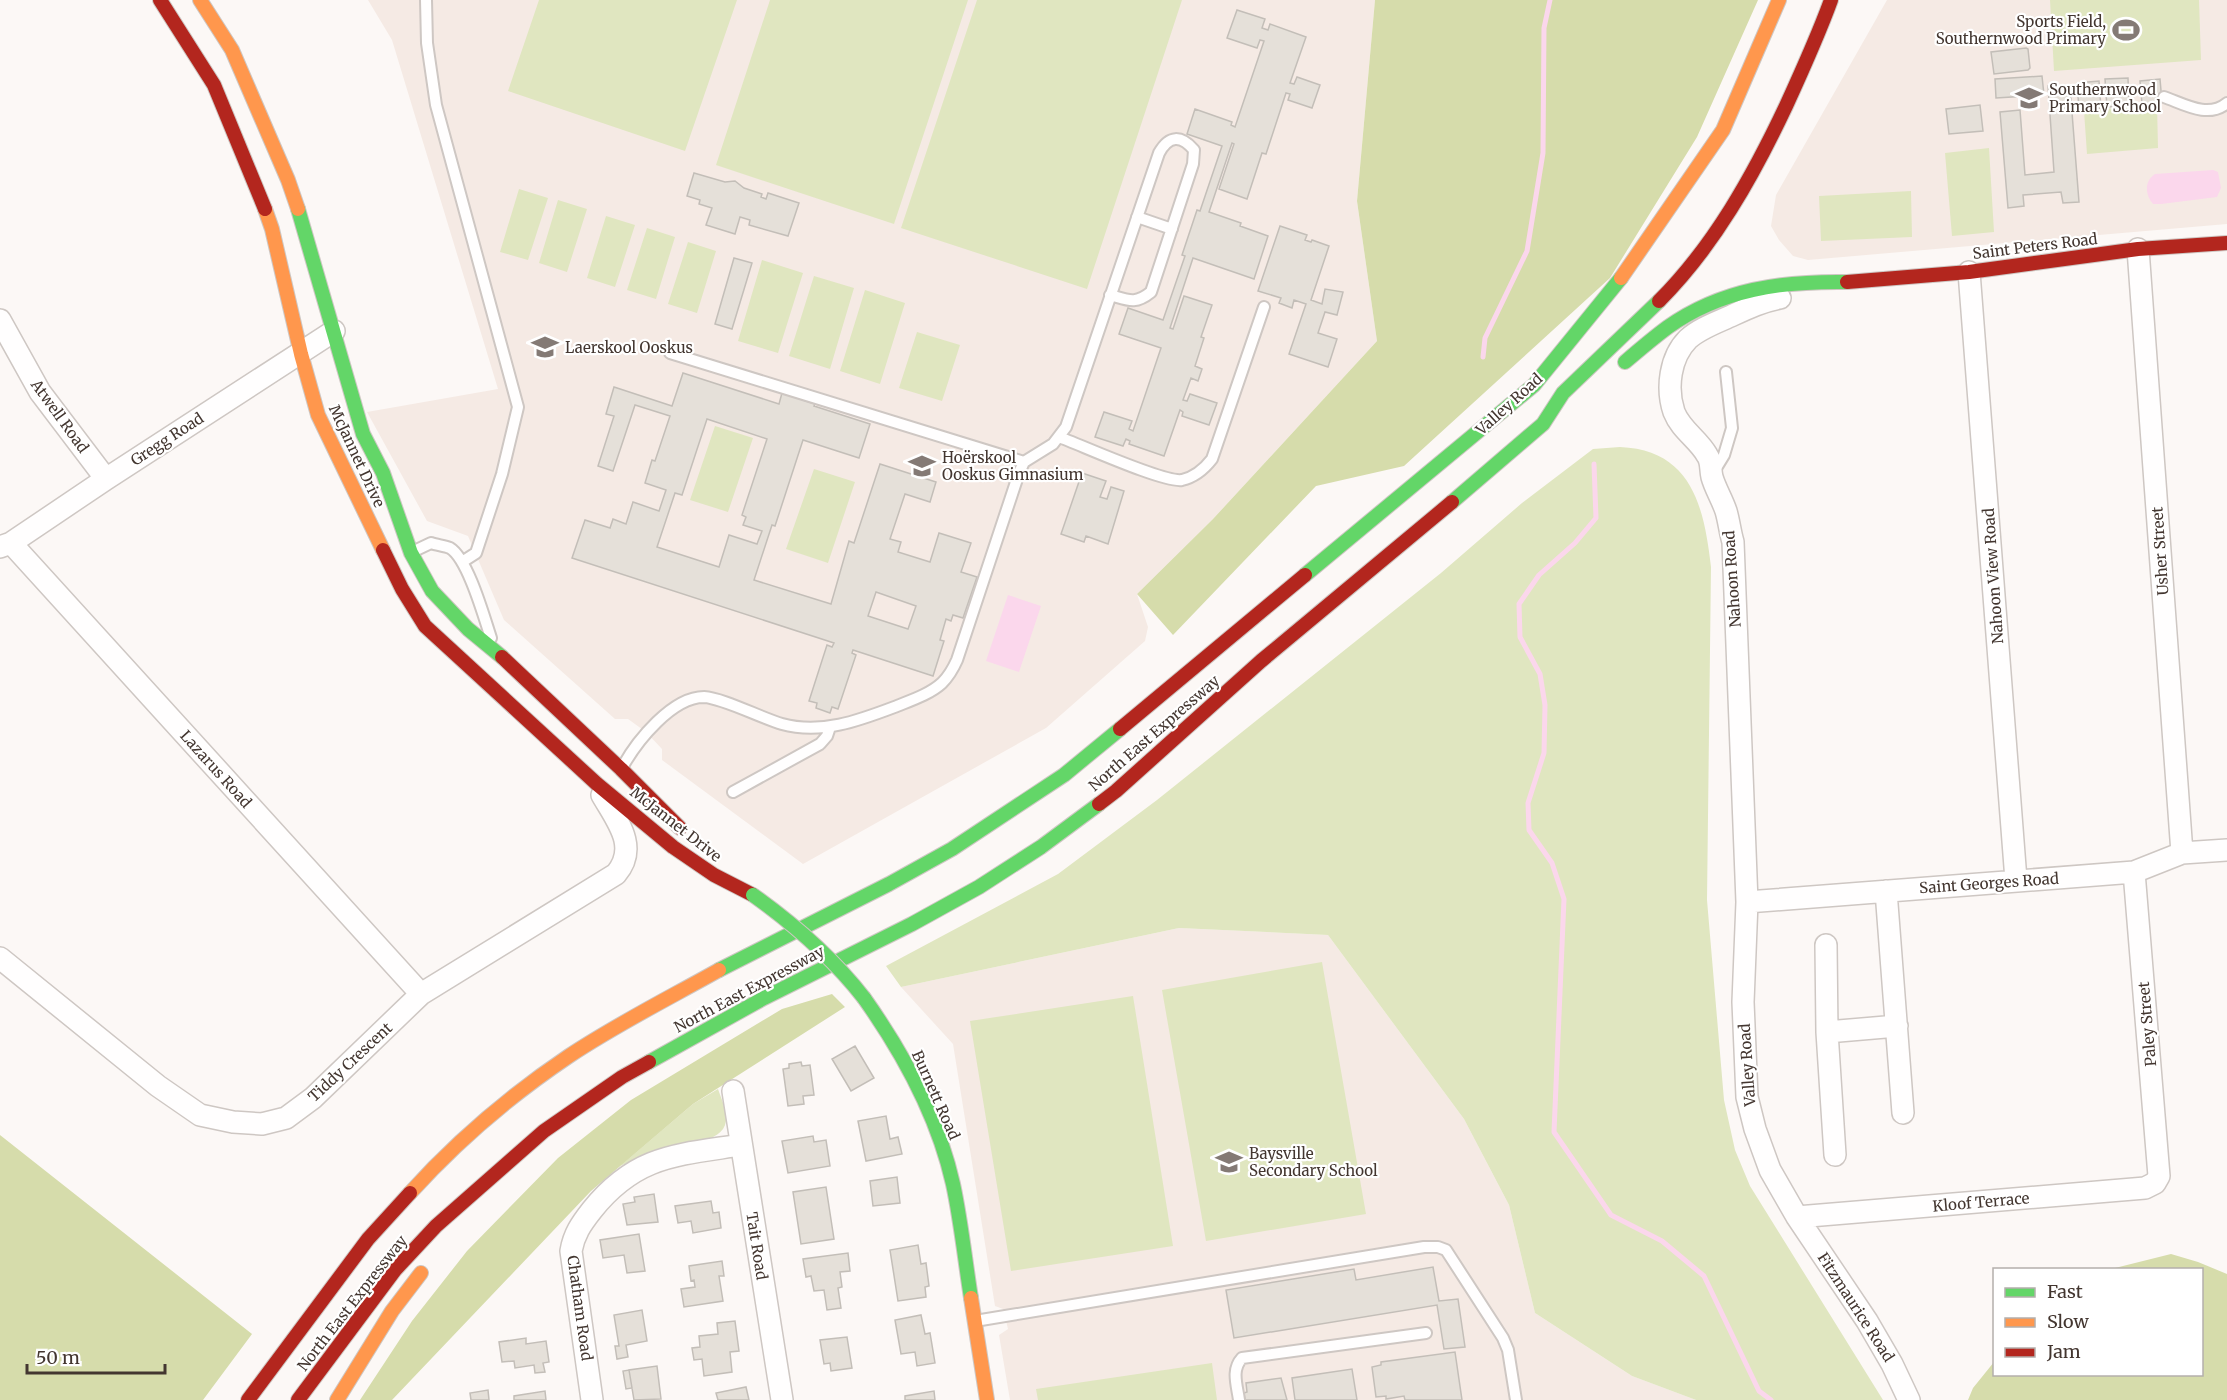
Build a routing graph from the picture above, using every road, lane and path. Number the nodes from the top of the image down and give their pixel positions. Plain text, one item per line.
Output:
1 (160, 0) edge
2 (200, 0) edge
3 (426, 0) edge
4 (1779, 0) edge
5 (1791, 0) edge
6 (1831, 0) edge
7 (1743, 86) junction
8 (2164, 97) dead end
9 (2227, 103) edge
10 (1137, 217) junction
11 (1172, 229) junction
12 (2227, 243) edge
13 (2138, 249) junction
14 (1969, 272) junction
15 (1847, 282) junction
16 (1110, 296) junction
17 (1264, 307) dead end
18 (0, 320) edge
19 (334, 331) junction
20 (670, 353) dead end
21 (301, 354) junction
22 (1615, 370) dead end
23 (1726, 372) dead end
24 (1568, 410) dead end
25 (1543, 424) junction
26 (1059, 437) junction
27 (1024, 462) junction
28 (1712, 476) junction
29 (106, 479) junction
30 (5, 545) edge
31 (411, 553) junction
32 (462, 562) junction
33 (392, 570) junction
34 (494, 649) junction
35 (1261, 661) joint
36 (1161, 695) joint
37 (830, 727) junction
38 (621, 769) junction
39 (597, 784) junction
40 (733, 792) dead end
41 (645, 824) junction
42 (689, 836) dead end
43 (2227, 850) edge
44 (2182, 854) junction
45 (715, 859) dead end
46 (2134, 872) junction
47 (2016, 880) junction
48 (1886, 891) junction
49 (753, 895) junction
50 (1747, 902) junction
51 (1826, 945) dead end
52 (0, 958) edge
53 (421, 994) junction
54 (1897, 1026) junction
55 (1827, 1032) junction
56 (733, 1091) dead end
57 (1903, 1113) dead end
58 (741, 1145) junction
59 (1835, 1155) dead end
60 (2159, 1176) joint
61 (474, 1194) junction
62 (1797, 1218) junction
63 (450, 1233) dead end
64 (430, 1261) dead end
65 (975, 1322) junction
66 (1426, 1333) dead end
67 (282, 1352) junction
68 (254, 1368) dead end
69 (248, 1400) edge
70 (298, 1400) edge
71 (337, 1400) edge
72 (592, 1400) edge
73 (782, 1400) edge
74 (987, 1400) edge
75 (1239, 1400) edge
76 (1516, 1400) edge
77 (1909, 1400) edge

1 - 21 main road, McJannet Drive
2 - 19 main road, McJannet Drive
3 - 32 lane
4 - 7 main road, Valley Road
5 - 7 main road
6 - 25 main road, Valley Road
7 - 36 main road, Valley Road
8 - 9 lane
10 - 11 lane
10 - 11 lane
10 - 16 lane
11 - 16 lane
12 - 13 main road, Saint Peters Road
13 - 14 main road, Saint Peters Road
13 - 44 street, Usher Street
14 - 15 main road, Saint Peters Road
14 - 47 street, Nahoon View Road
15 - 22 main road, Saint Peters Road
15 - 28 street, Nahoon Road
16 - 26 lane
17 - 26 lane
18 - 29 street, Atwell Road
19 - 21 street, Gregg Road
19 - 31 main road, McJannet Drive
20 - 27 lane
21 - 29 street, Gregg Road
21 - 33 main road, McJannet Drive
23 - 28 lane
24 - 25 main road
25 - 35 main road, Valley Road
26 - 27 lane
27 - 37 lane
28 - 50 street, Nahoon Road
29 - 30 street, Gregg Road
30 - 53 street, Lazarus Road
31 - 32 lane
31 - 33 main road
31 - 34 main road, McJannet Drive
32 - 34 lane
33 - 39 main road, McJannet Drive
34 - 38 main road, McJannet Drive
35 - 61 main road, North East Expressway
36 - 67 main road, North East Expressway
37 - 38 lane
37 - 40 lane
38 - 41 main road
38 - 42 main road, McJannet Drive
39 - 41 main road, McJannet Drive
39 - 53 street, Tiddy Crescent
41 - 49 main road, McJannet Drive
43 - 44 street, Saint Georges Road
44 - 46 street, Saint Georges Road
45 - 49 main road, McJannet Drive
46 - 47 street, Saint Georges Road
46 - 60 street, Paley Street
47 - 48 street, Saint Georges Road
48 - 50 street, Saint Georges Road
48 - 54 street
49 - 65 main road, Burnett Road, bridge
50 - 62 street, Valley Road
51 - 55 street
52 - 53 street, Tiddy Crescent
54 - 55 street
54 - 57 street
55 - 59 street
56 - 58 street, Tait Road
58 - 72 street, Chatham Road
58 - 73 street, Tait Road
60 - 62 street, Kloof Terrace
61 - 63 main road
61 - 70 main road, North East Expressway
62 - 77 street, Fitzmaurice Road
64 - 71 main road
65 - 74 main road, Burnett Road
65 - 76 lane
66 - 75 lane
67 - 68 main road
67 - 69 main road, North East Expressway

